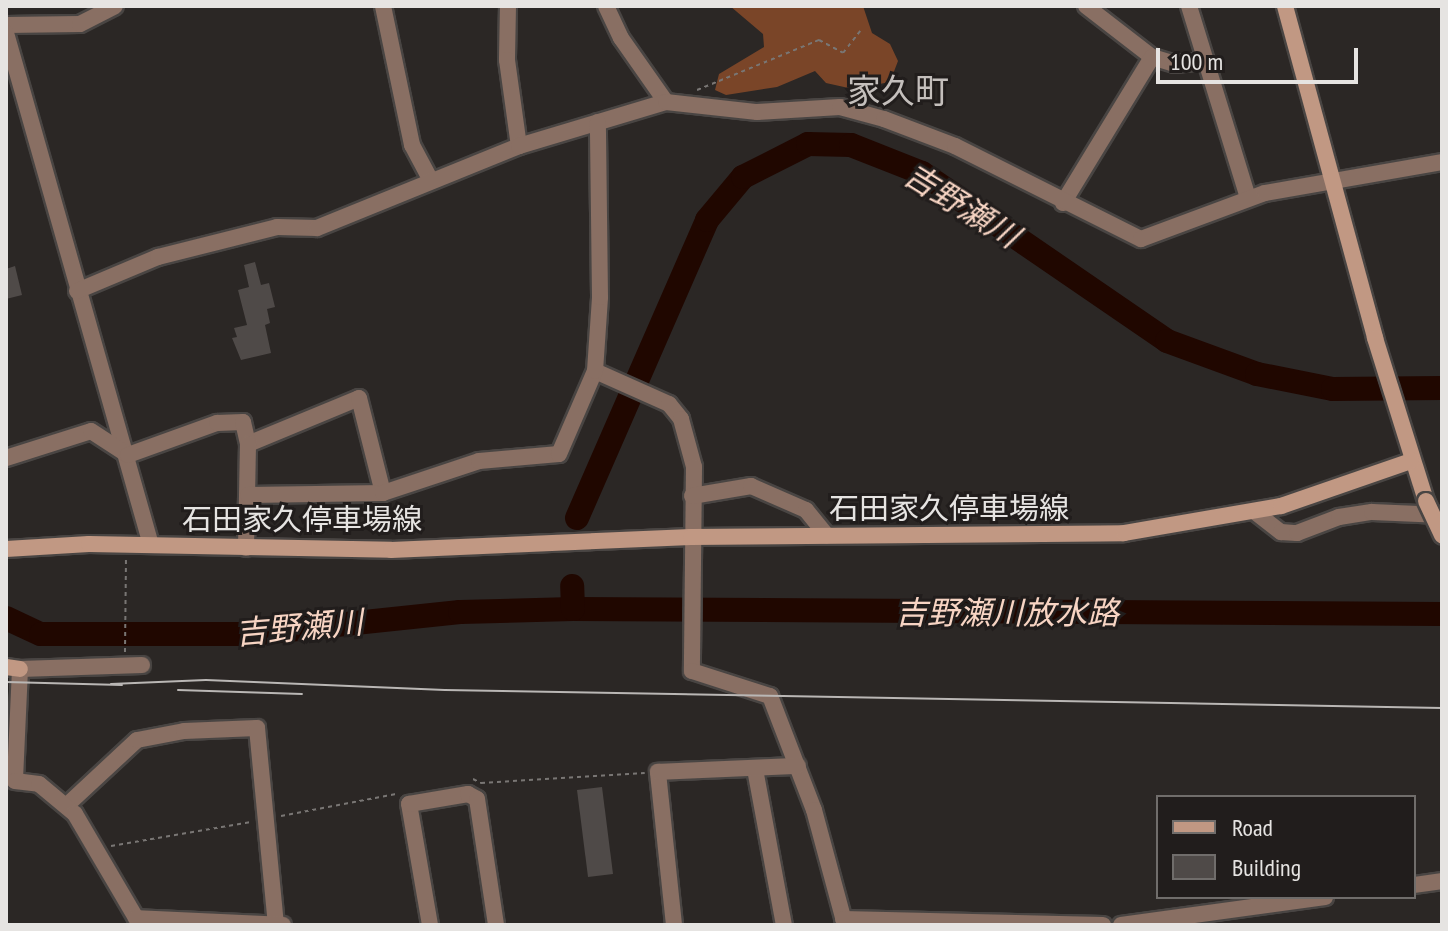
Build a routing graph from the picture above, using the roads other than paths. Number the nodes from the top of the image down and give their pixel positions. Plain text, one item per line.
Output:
1 (115, 6) edge
2 (383, 6) edge
3 (508, 6) edge
4 (606, 6) edge
5 (1086, 6) edge
6 (1189, 6) edge
7 (1285, 6) edge
8 (6, 25) edge
9 (6, 33) edge
10 (1152, 57) junction
11 (1206, 61) junction
12 (666, 102) junction
13 (598, 122) junction
14 (519, 146) junction
15 (1442, 162) edge
16 (430, 179) junction
17 (1334, 181) junction
18 (1248, 198) junction
19 (1063, 203) junction
20 (77, 291) junction
21 (595, 371) junction
22 (248, 444) junction
23 (128, 455) junction
24 (6, 458) edge
25 (1411, 461) junction
26 (383, 493) junction
27 (248, 495) junction
28 (692, 496) junction
29 (1255, 512) junction
30 (1442, 515) edge
31 (1442, 535) edge
32 (827, 536) junction
33 (691, 537) junction
34 (151, 545) junction
35 (246, 548) junction
36 (6, 549) edge
37 (142, 665) dead end
38 (13, 668) edge
39 (798, 766) junction
40 (755, 769) junction
41 (10, 782) edge
42 (66, 806) junction
43 (1442, 881) edge
44 (1416, 885) edge
45 (1310, 899) edge
46 (136, 921) edge
47 (844, 922) edge
48 (276, 925) edge
49 (283, 925) edge
50 (430, 925) edge
51 (496, 925) edge
52 (674, 925) edge
53 (784, 925) edge
54 (1103, 925) edge
55 (1121, 925) edge

1 - 8 street
2 - 16 street
3 - 14 street
4 - 12 street
5 - 10 street
6 - 11 street
7 - 17 main road
9 - 20 street
10 - 11 street
10 - 19 street
11 - 18 street
12 - 13 street
12 - 19 street
13 - 14 street
13 - 21 street
14 - 16 street
15 - 17 street
16 - 20 street
17 - 18 street
17 - 25 main road
18 - 19 street
20 - 23 street
21 - 26 street
21 - 28 street
22 - 23 street
22 - 26 street
22 - 27 street
23 - 24 street
23 - 34 street
25 - 29 main road, 石田家久停車場線
25 - 31 main road, bridge
26 - 27 street
27 - 35 street
28 - 32 street
28 - 33 street
29 - 30 street
29 - 32 main road, 石田家久停車場線
32 - 33 main road, 石田家久停車場線
33 - 35 main road, 石田家久停車場線
33 - 39 street
34 - 35 main road, 石田家久停車場線
34 - 36 main road, 石田家久停車場線
37 - 38 street
38 - 41 street
39 - 40 street
39 - 47 street
40 - 52 street
40 - 53 street
41 - 42 street
42 - 46 street
42 - 48 street
43 - 44 street
45 - 55 street
46 - 48 street
47 - 54 street
48 - 49 street
50 - 51 street

